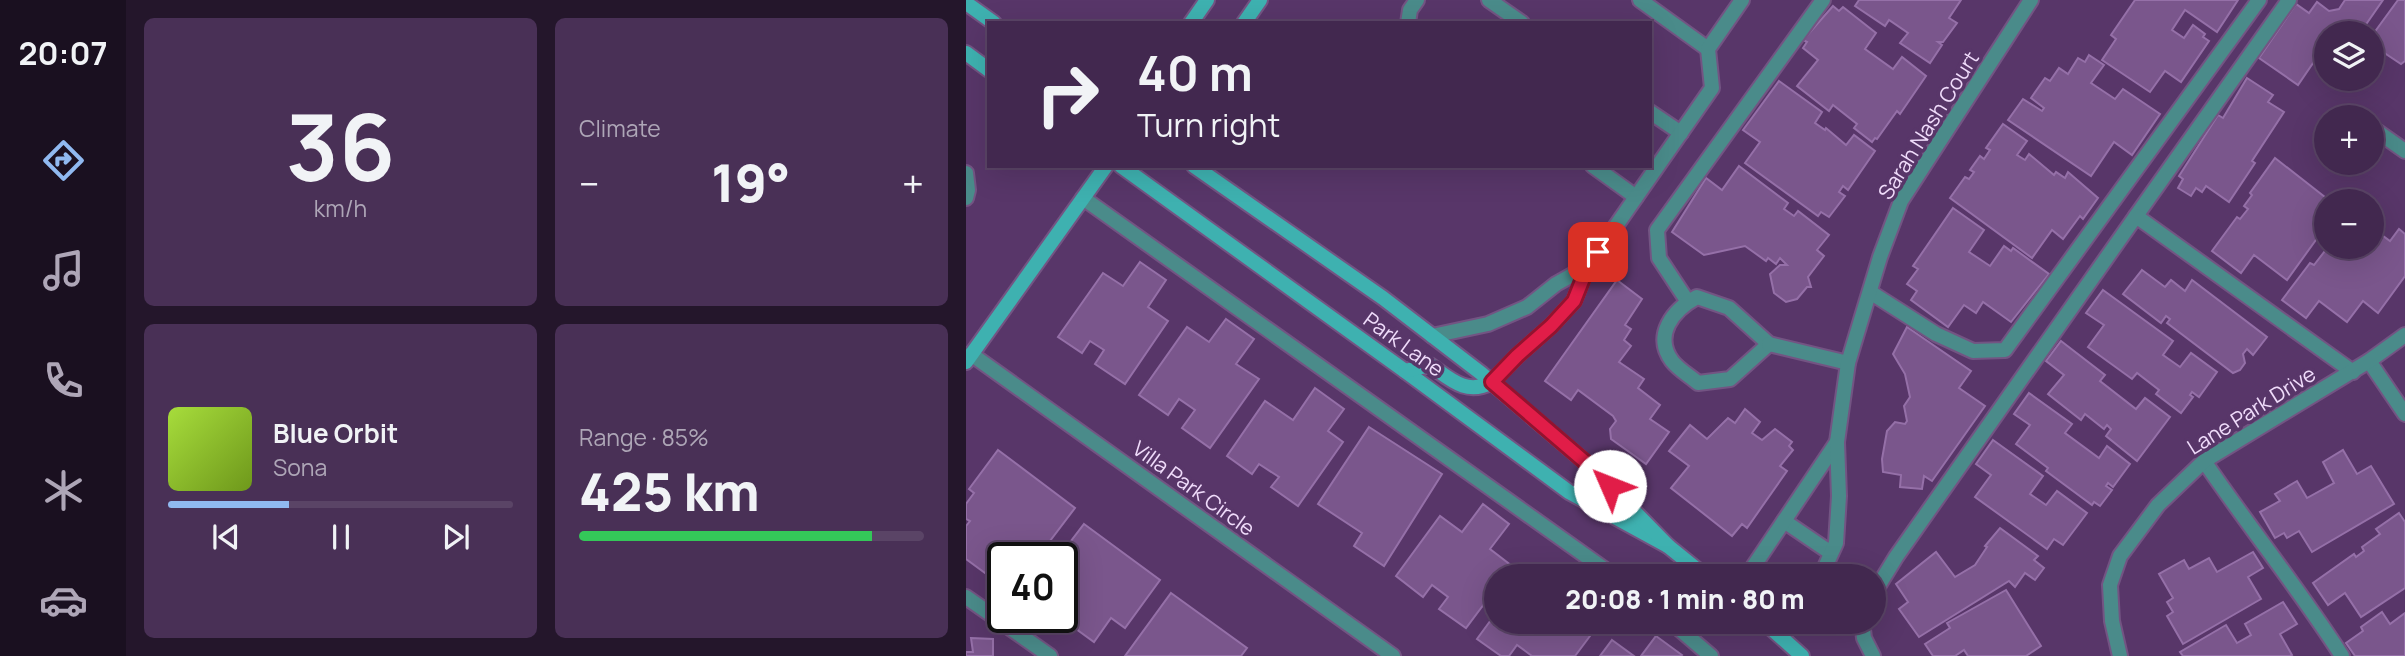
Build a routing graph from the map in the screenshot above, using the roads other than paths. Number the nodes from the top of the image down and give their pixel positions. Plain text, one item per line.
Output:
1 (1207, 0) edge
2 (1260, 0) edge
3 (1417, 0) edge
4 (1489, 0) edge
5 (1640, 0) edge
6 (1742, 0) edge
7 (1823, 0) edge
8 (2031, 0) edge
9 (2259, 0) edge
10 (2289, 0) edge
11 (966, 3) edge
12 (991, 21) edge
13 (1192, 21) edge
14 (1245, 21) edge
15 (1408, 21) edge
16 (1519, 21) edge
17 (1708, 49) junction
18 (966, 53) edge
19 (987, 69) edge
20 (1652, 113) edge
21 (1681, 133) junction
22 (2384, 136) edge
23 (2405, 151) edge
24 (1105, 168) edge
25 (1124, 168) edge
26 (1197, 168) edge
27 (1596, 168) edge
28 (966, 173) edge
29 (1636, 197) junction
30 (966, 198) edge
31 (1083, 198) junction
32 (2136, 216) junction
33 (1588, 266) junction
34 (1870, 292) junction
35 (1688, 302) junction
36 (2405, 335) edge
37 (1432, 336) junction
38 (1769, 344) junction
39 (968, 358) edge
40 (2370, 361) junction
41 (1848, 363) junction
42 (1405, 371) junction
43 (2353, 372) junction
44 (1492, 382) junction
45 (2405, 414) edge
46 (1837, 442) junction
47 (2204, 461) junction
48 (1784, 521) junction
49 (1668, 546) junction
50 (1831, 553) junction
51 (1597, 564) edge
52 (1690, 564) edge
53 (1755, 564) edge
54 (1826, 564) edge
55 (1886, 573) edge
56 (966, 597) edge
57 (1685, 634) edge
58 (1778, 634) edge
59 (1863, 634) edge
60 (1781, 636) joint
61 (1049, 656) edge
62 (1393, 656) edge
63 (1711, 656) edge
64 (1802, 656) edge
65 (1873, 656) edge
66 (2120, 656) edge
67 (2342, 656) edge

1 - 13 street
2 - 14 street
3 - 15 street
4 - 16 street
5 - 17 street
6 - 17 street
7 - 35 street
8 - 34 street, Sarah Nash Court
9 - 34 street
10 - 32 street
11 - 12 street
17 - 21 street
18 - 19 street
20 - 21 street
21 - 29 street
22 - 23 street
24 - 31 street
25 - 42 street, Park Lane
26 - 37 street, Park Lane
27 - 29 street
28 - 30 street
29 - 33 street
31 - 39 street
31 - 51 street
32 - 43 street
32 - 55 street
33 - 37 street
33 - 44 street
34 - 41 street, Sarah Nash Court
35 - 38 street
35 - 38 street
36 - 40 street, Lane Park Drive
37 - 44 street, Park Lane
38 - 41 street
39 - 62 street, Villa Park Circle
40 - 43 street, Lane Park Drive
40 - 45 street
41 - 46 street, Sarah Nash Court
42 - 44 street
42 - 49 street, Park Lane
43 - 47 street, Lane Park Drive
44 - 49 street, Park Lane
46 - 48 street, Sarah Nash Court
46 - 50 street, Sarah Nash Court
47 - 66 street, Lane Park Drive
47 - 67 street
48 - 50 street
48 - 53 street, Sarah Nash Court
49 - 52 street, Park Lane
50 - 54 street, Sarah Nash Court
56 - 61 street
57 - 63 street
58 - 60 street
59 - 65 street
60 - 64 street

